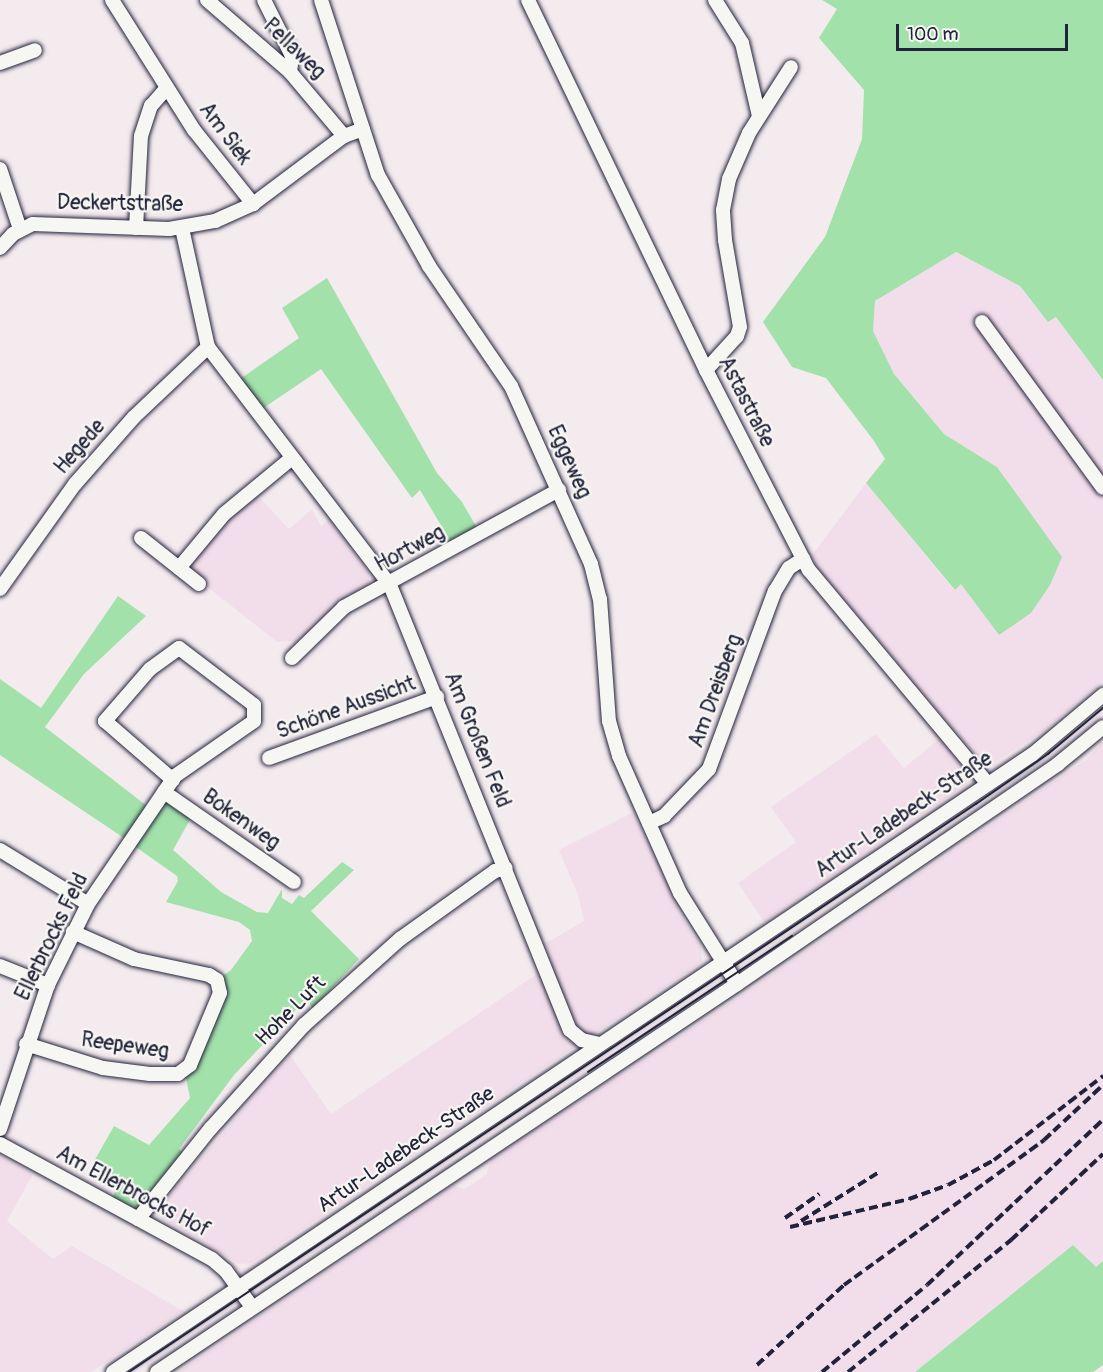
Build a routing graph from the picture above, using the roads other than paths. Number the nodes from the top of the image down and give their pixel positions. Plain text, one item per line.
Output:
1 (112, 0) edge
2 (207, 0) edge
3 (264, 0) edge
4 (321, 0) edge
5 (528, 0) edge
6 (715, 0) edge
7 (35, 50) dead end
8 (0, 63) edge
9 (790, 67) dead end
10 (290, 72) junction
11 (166, 89) junction
12 (759, 116) junction
13 (363, 129) junction
14 (344, 136) junction
15 (0, 169) edge
16 (253, 204) junction
17 (136, 228) junction
18 (182, 228) junction
19 (20, 229) junction
20 (0, 248) edge
21 (982, 322) dead end
22 (208, 347) junction
23 (706, 370) junction
24 (292, 458) junction
25 (1103, 488) edge
26 (559, 490) junction
27 (141, 538) dead end
28 (803, 559) junction
29 (179, 568) junction
30 (199, 584) dead end
31 (390, 585) junction
32 (0, 589) edge
33 (291, 658) dead end
34 (1103, 695) edge
35 (437, 697) junction
36 (1103, 727) edge
37 (269, 758) dead end
38 (173, 780) junction
39 (988, 784) junction
40 (164, 792) junction
41 (649, 823) junction
42 (0, 850) edge
43 (506, 868) junction
44 (294, 882) dead end
45 (88, 904) junction
46 (74, 932) junction
47 (722, 962) junction
48 (0, 966) edge
49 (737, 984) junction
50 (48, 985) junction
51 (26, 1044) junction
52 (599, 1044) junction
53 (0, 1129) edge
54 (0, 1144) edge
55 (138, 1219) junction
56 (239, 1287) junction
57 (252, 1307) junction
58 (112, 1372) edge
59 (157, 1372) edge

1 - 11 street, Am Siek
2 - 10 street, Pellaweg
3 - 10 street
4 - 13 street, Eggeweg
5 - 23 street, Astastraße
6 - 12 street
7 - 8 street
9 - 12 street
10 - 14 street, Pellaweg
11 - 16 street, Am Siek
11 - 17 street
12 - 23 street
13 - 14 street, Deckertstraße
13 - 26 street, Eggeweg
14 - 16 street, Deckertstraße
15 - 19 street
16 - 18 street, Deckertstraße
17 - 18 street, Deckertstraße
17 - 19 street, Deckertstraße
18 - 22 street, Am Großen Feld
19 - 20 street
21 - 25 street
22 - 24 street, Am Großen Feld
22 - 32 street, Hegede
23 - 28 street, Astastraße
24 - 29 street
24 - 31 street, Am Großen Feld
26 - 31 street, Hortweg
26 - 41 street, Eggeweg
27 - 29 street
28 - 39 street, Astastraße
28 - 41 street, Am Dreisberg
29 - 30 street
31 - 33 street, Hortweg
31 - 35 street, Am Großen Feld
34 - 39 street, Artur-Ladebeck-Straße
35 - 37 street, Schöne Aussicht
35 - 43 street, Am Großen Feld
36 - 49 street
38 - 38 street, Ellerbrocks Feld
38 - 40 street, Ellerbrocks Feld
39 - 47 street, Artur-Ladebeck-Straße
40 - 44 street, Bokenweg
40 - 45 street, Ellerbrocks Feld
41 - 47 street, Eggeweg
42 - 45 street
43 - 52 street, Am Großen Feld
43 - 55 street, Hohe Luft
45 - 46 street, Ellerbrocks Feld
46 - 50 street, Ellerbrocks Feld
46 - 51 street, Reepeweg
47 - 49 street
47 - 52 street, Artur-Ladebeck-Straße
48 - 50 street
49 - 57 street
50 - 51 street, Ellerbrocks Feld
51 - 53 street, Ellerbrocks Feld
52 - 56 street, Artur-Ladebeck-Straße
54 - 55 street, Am Ellerbrocks Hof
55 - 56 street, Am Ellerbrocks Hof
56 - 57 street, Am Ellerbrocks Hof
56 - 58 street, Artur-Ladebeck-Straße
57 - 59 street

